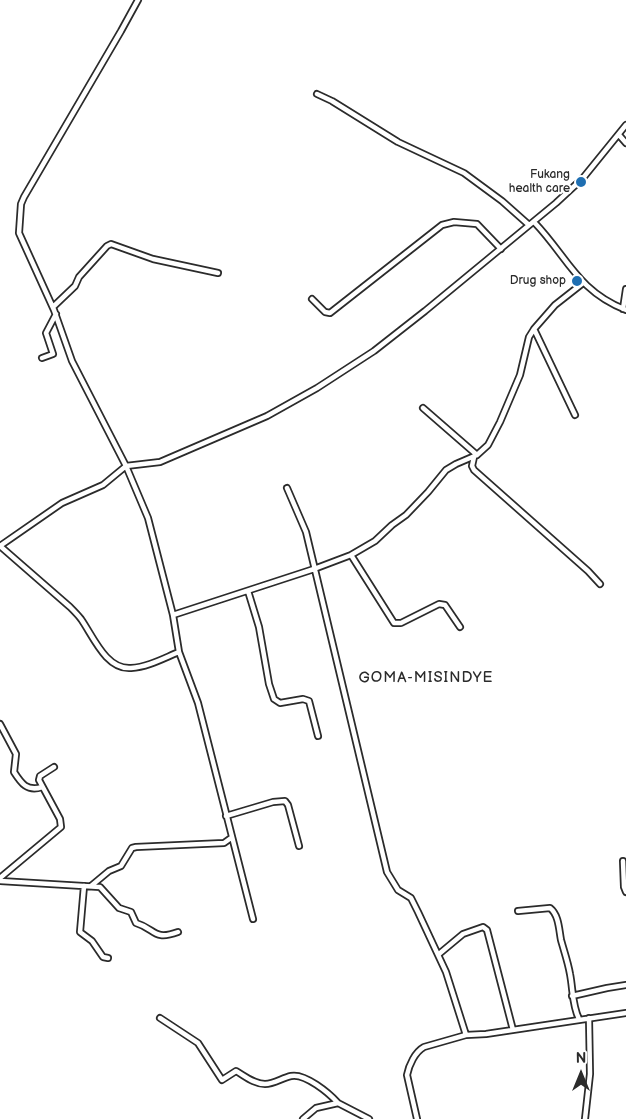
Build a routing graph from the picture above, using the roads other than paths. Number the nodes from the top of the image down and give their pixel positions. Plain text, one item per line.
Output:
1 (138, 0) edge
2 (317, 94) dead end
3 (626, 125) edge
4 (619, 135) junction
5 (626, 143) edge
6 (534, 222) junction
7 (529, 226) junction
8 (501, 249) junction
9 (218, 273) dead end
10 (583, 283) junction
11 (626, 289) edge
12 (312, 298) dead end
13 (53, 307) junction
14 (624, 309) edge
15 (56, 314) junction
16 (534, 329) junction
17 (42, 358) dead end
18 (423, 408) dead end
19 (575, 415) dead end
20 (475, 456) junction
21 (126, 466) junction
22 (287, 488) dead end
23 (0, 546) edge
24 (351, 555) junction
25 (314, 569) junction
26 (600, 584) dead end
27 (248, 591) junction
28 (173, 615) junction
29 (460, 627) dead end
30 (179, 652) junction
31 (0, 724) edge
32 (318, 736) dead end
33 (54, 767) dead end
34 (42, 787) junction
35 (226, 816) junction
36 (232, 838) junction
37 (299, 846) dead end
38 (624, 861) dead end
39 (0, 878) edge
40 (0, 882) edge
41 (84, 886) junction
42 (91, 886) junction
43 (626, 892) edge
44 (518, 911) dead end
45 (253, 919) dead end
46 (178, 932) dead end
47 (438, 954) junction
48 (108, 958) dead end
49 (626, 985) edge
50 (572, 996) junction
51 (626, 1013) edge
52 (160, 1018) dead end
53 (589, 1018) junction
54 (578, 1019) junction
55 (513, 1030) junction
56 (466, 1035) junction
57 (338, 1103) junction
58 (303, 1119) edge
59 (369, 1119) edge
60 (417, 1119) edge
61 (585, 1119) edge

1 - 13 street
2 - 7 street
3 - 4 street
4 - 5 street
4 - 6 street
6 - 7 street
6 - 10 street
7 - 8 street
8 - 12 street
8 - 21 street
9 - 13 street
10 - 14 street
10 - 16 street
11 - 14 street
13 - 15 street
15 - 17 street
15 - 21 street
16 - 19 street
16 - 20 street
18 - 20 street
20 - 24 street
20 - 26 street
21 - 23 street
21 - 28 street
22 - 25 street
23 - 30 street
24 - 25 street
24 - 29 street
25 - 27 street
25 - 47 street
27 - 28 street
27 - 32 street
28 - 30 street
30 - 35 street
31 - 34 street
33 - 34 street
34 - 39 street
35 - 36 street
35 - 37 street
36 - 42 street
36 - 45 street
38 - 43 street
40 - 41 street
41 - 42 street
41 - 48 street
42 - 46 street
44 - 50 street
47 - 55 street
47 - 56 street
49 - 50 street
50 - 54 street
51 - 53 street
52 - 57 street
53 - 54 street
53 - 61 street
54 - 55 street
55 - 56 street
56 - 60 street
57 - 58 street
57 - 59 street

